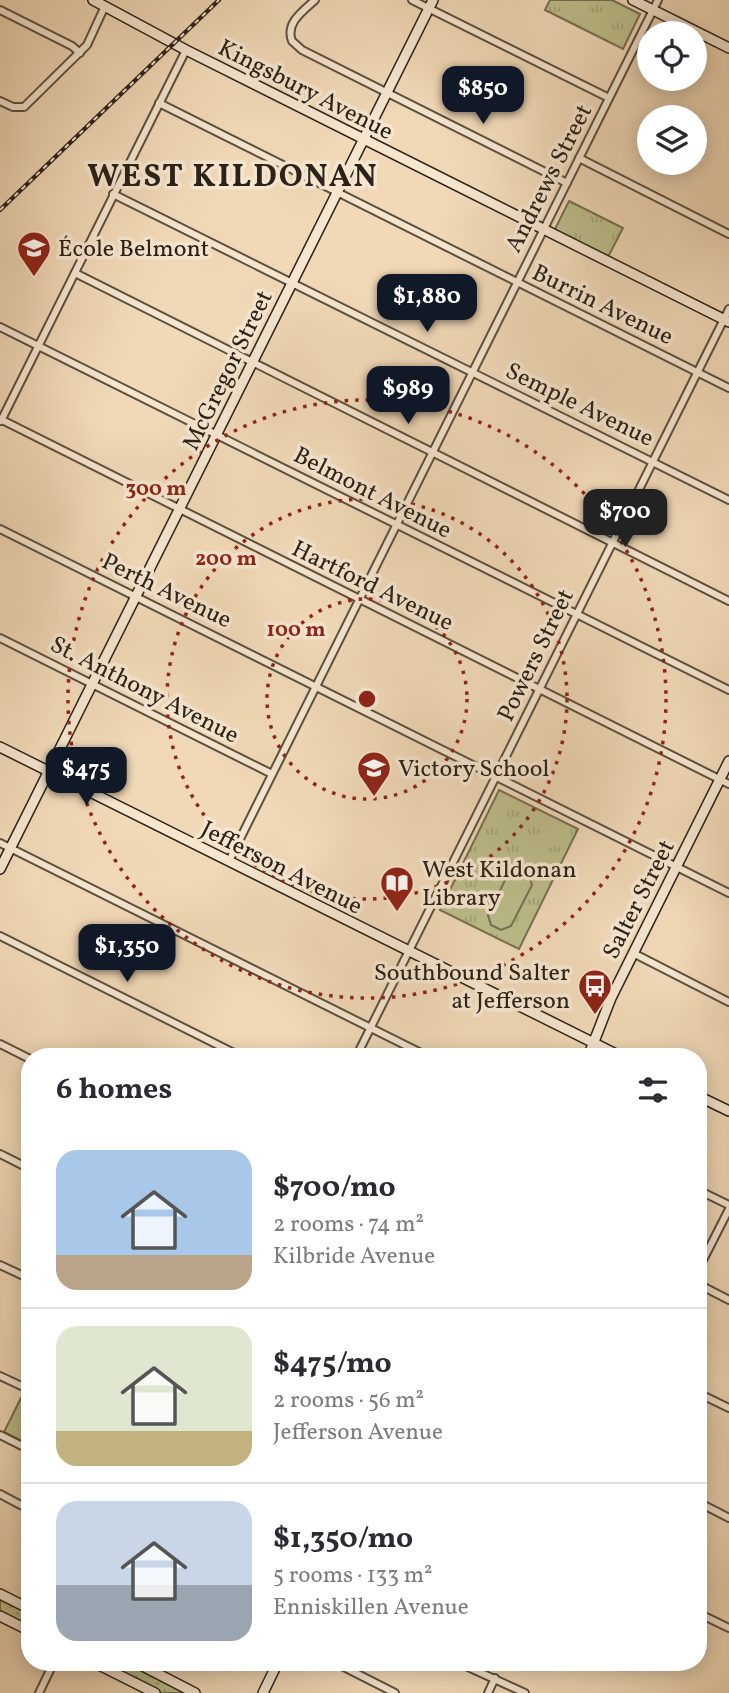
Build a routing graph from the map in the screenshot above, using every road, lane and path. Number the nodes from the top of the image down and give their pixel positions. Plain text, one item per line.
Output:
1 (93, 0) edge
2 (315, 0) edge
3 (412, 0) edge
4 (633, 0) edge
5 (658, 0) edge
6 (431, 4) edge
7 (105, 6) junction
8 (0, 10) edge
9 (653, 10) junction
10 (729, 48) edge
11 (186, 50) junction
12 (80, 53) junction
13 (387, 93) junction
14 (609, 98) junction
15 (0, 101) edge
16 (159, 103) junction
17 (364, 139) junction
18 (579, 158) junction
19 (566, 183) junction
20 (337, 192) junction
21 (113, 194) junction
22 (544, 229) junction
23 (729, 234) edge
24 (75, 273) junction
25 (292, 282) junction
26 (517, 283) junction
27 (729, 309) edge
28 (726, 321) edge
29 (0, 327) edge
30 (38, 346) junction
31 (253, 363) junction
32 (473, 372) junction
33 (697, 372) junction
34 (729, 388) edge
35 (1, 421) edge
36 (216, 435) junction
37 (432, 453) junction
38 (653, 462) junction
39 (729, 500) edge
40 (179, 509) junction
41 (397, 525) junction
42 (0, 529) edge
43 (612, 543) junction
44 (136, 597) junction
45 (360, 600) junction
46 (729, 601) edge
47 (576, 616) junction
48 (0, 638) edge
49 (92, 684) junction
50 (316, 686) junction
51 (540, 689) junction
52 (729, 690) edge
53 (0, 747) edge
54 (729, 761) edge
55 (49, 772) junction
56 (272, 774) junction
57 (496, 776) junction
58 (724, 782) edge
59 (0, 843) edge
60 (10, 848) junction
61 (229, 861) junction
62 (676, 867) junction
63 (0, 869) edge
64 (729, 893) edge
65 (0, 936) edge
66 (409, 951) junction
67 (633, 953) junction
68 (729, 1002) edge
69 (370, 1028) junction
70 (593, 1042) junction
71 (0, 1044) edge
72 (224, 1048) edge
73 (360, 1048) edge
74 (411, 1048) edge
75 (591, 1048) edge
76 (605, 1048) edge
77 (21, 1054) edge
78 (707, 1100) edge
79 (729, 1111) edge
80 (0, 1154) edge
81 (21, 1164) edge
82 (707, 1195) edge
83 (729, 1207) edge
84 (707, 1252) edge
85 (0, 1265) edge
86 (21, 1275) edge
87 (707, 1289) edge
88 (729, 1300) edge
89 (0, 1376) edge
90 (21, 1386) edge
91 (707, 1397) edge
92 (729, 1408) edge
93 (0, 1435) edge
94 (21, 1446) edge
95 (0, 1494) edge
96 (21, 1505) edge
97 (707, 1507) edge
98 (729, 1518) edge
99 (0, 1594) edge
100 (21, 1604) edge
101 (0, 1616) edge
102 (707, 1618) edge
103 (21, 1626) edge
104 (729, 1629) edge
105 (50, 1671) edge
106 (111, 1671) edge
107 (152, 1671) edge
108 (274, 1671) edge
109 (352, 1671) edge
110 (481, 1671) edge
111 (495, 1678) junction
112 (39, 1693) edge
113 (155, 1693) edge
114 (195, 1693) edge
115 (263, 1693) edge
116 (395, 1693) edge
117 (488, 1693) edge
118 (525, 1693) edge

1 - 7 main road, Kingsbury Avenue
2 - 13 street
3 - 6 street
4 - 9 main road
5 - 9 street, Andrews Street
6 - 13 main road, McGregor Street
6 - 14 street
7 - 11 main road, Kingsbury Avenue
7 - 12 street
8 - 12 street
9 - 10 main road
9 - 14 street, Andrews Street
11 - 16 street
11 - 17 main road, Kingsbury Avenue
12 - 15 street
13 - 17 main road, McGregor Street
13 - 19 street
14 - 18 street, Andrews Street
16 - 20 street, Burrin Avenue
16 - 21 street
17 - 20 main road, McGregor Street
17 - 22 main road, Kingsbury Avenue
18 - 19 street, Andrews Street
18 - 23 street
19 - 22 street, Andrews Street
20 - 25 main road, McGregor Street
20 - 26 street, Burrin Avenue
21 - 24 street
21 - 25 street, Semple Avenue
22 - 26 street, Andrews Street
22 - 28 main road, Kingsbury Avenue
24 - 30 street
24 - 31 street
25 - 31 main road, McGregor Street
25 - 32 street, Semple Avenue
26 - 32 street, Andrews Street
26 - 33 street, Burrin Avenue
27 - 28 street, Powers Street
28 - 33 street, Powers Street
29 - 30 street, Belmont Avenue
30 - 35 street
30 - 36 street, Belmont Avenue
31 - 36 main road, McGregor Street
31 - 37 street
32 - 37 street, Andrews Street
32 - 38 street, Semple Avenue
33 - 34 street, Burrin Avenue
33 - 38 street, Powers Street
35 - 40 street, Hartford Avenue
36 - 40 main road, McGregor Street
36 - 41 street, Belmont Avenue
37 - 41 street, Andrews Street
37 - 43 street
38 - 39 street, Semple Avenue
38 - 43 street, Powers Street
40 - 44 main road, McGregor Street
40 - 45 street, Hartford Avenue
41 - 45 street, Andrews Street
41 - 47 street, Belmont Avenue
42 - 44 street, Perth Avenue
43 - 46 street
43 - 47 street, Powers Street
44 - 49 main road, McGregor Street
44 - 50 street, Perth Avenue
45 - 50 street, Andrews Street
45 - 51 street, Hartford Avenue
47 - 51 street, Powers Street
47 - 52 street, Belmont Avenue
48 - 49 street, St. Anthony Avenue
49 - 55 main road, McGregor Street
49 - 56 street, St. Anthony Avenue
50 - 56 street, Andrews Street
50 - 57 street, Perth Avenue
51 - 57 street, Powers Street
51 - 58 street, Hartford Avenue
53 - 55 main road, Jefferson Avenue
54 - 58 main road, Salter Street
55 - 60 main road, McGregor Street
55 - 61 main road, Jefferson Avenue
56 - 61 street, Andrews Street
57 - 62 street, Perth Avenue
57 - 66 street, Powers Street
58 - 62 main road, Salter Street
59 - 60 street
60 - 63 main road, McGregor Street
60 - 69 street
61 - 66 main road, Jefferson Avenue
62 - 64 street, Perth Avenue
62 - 67 main road, Salter Street
65 - 72 street
66 - 69 street, Powers Street
66 - 70 main road, Jefferson Avenue
67 - 68 street
67 - 70 main road, Salter Street
69 - 73 street, Powers Street
69 - 74 street
70 - 75 main road, Salter Street
70 - 76 main road, Jefferson Avenue
71 - 77 street
78 - 79 main road
80 - 81 street
82 - 83 street
83 - 84 street
85 - 86 street
87 - 88 street
89 - 90 street
91 - 92 street
93 - 94 street
95 - 96 street
97 - 98 street
99 - 100 main road
101 - 103 main road
102 - 104 street
105 - 112 street
106 - 113 main road
107 - 114 main road
108 - 115 main road
109 - 116 street
110 - 111 street
111 - 117 street
111 - 118 street

